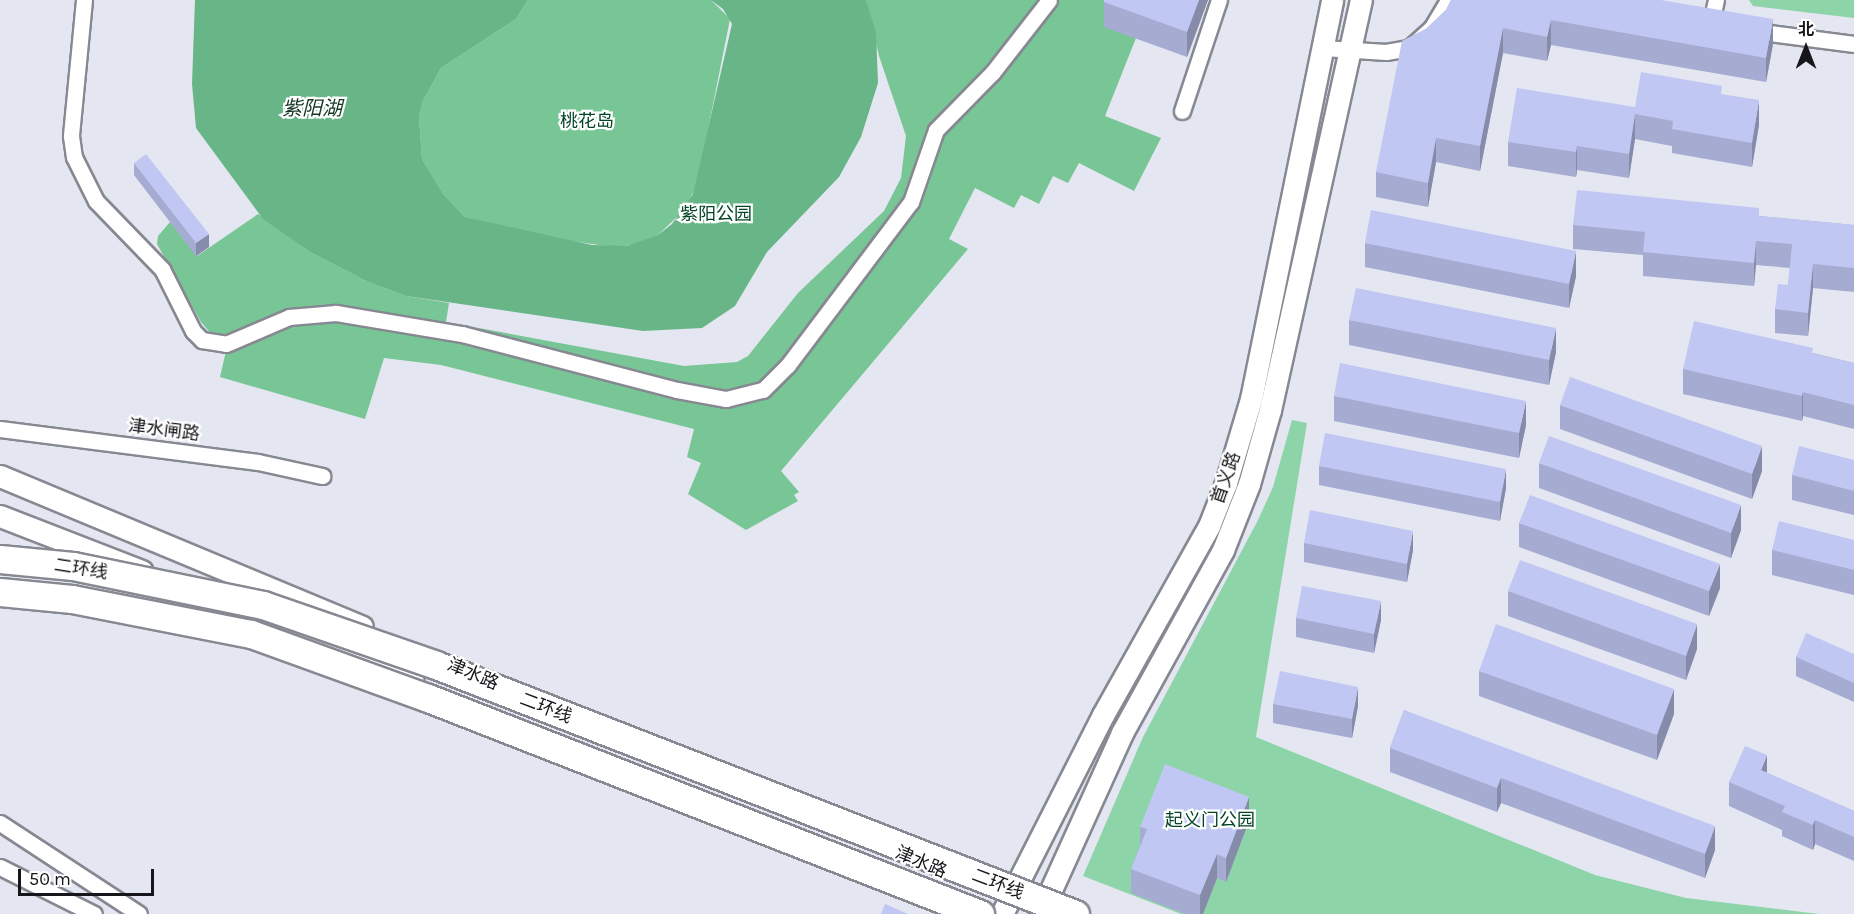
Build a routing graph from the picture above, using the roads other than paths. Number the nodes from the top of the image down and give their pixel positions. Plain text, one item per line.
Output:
1 (84, 0) edge
2 (1049, 0) edge
3 (1219, 0) edge
4 (1332, 0) edge
5 (1361, 0) edge
6 (1448, 0) edge
7 (1716, 0) edge
8 (1854, 44) edge
9 (1323, 48) junction
10 (1350, 51) junction
11 (1182, 111) dead end
12 (0, 429) edge
13 (0, 476) edge
14 (322, 476) dead end
15 (0, 516) edge
16 (0, 559) edge
17 (0, 592) edge
18 (715, 810) junction
19 (0, 822) edge
20 (0, 867) edge
21 (1006, 907) edge
22 (1042, 913) edge
23 (94, 914) edge
24 (139, 914) edge
25 (953, 914) edge
26 (980, 914) edge
27 (1075, 914) edge

1 - 2 street
3 - 11 street
4 - 9 main road, 首义路
5 - 10 main road, 首义路
6 - 10 street
7 - 8 street
9 - 10 street
9 - 21 main road, 首义路
10 - 22 main road, 首义路
12 - 14 street, 津水闸路
13 - 21 main road, 津水路
15 - 18 main road, 津水路
16 - 27 highway, 二环线, bridge
17 - 18 highway, 二环线, bridge
18 - 25 main road, 津水路
18 - 26 highway, 二环线, bridge
19 - 24 street
20 - 23 street
21 - 22 main road, 津水路

